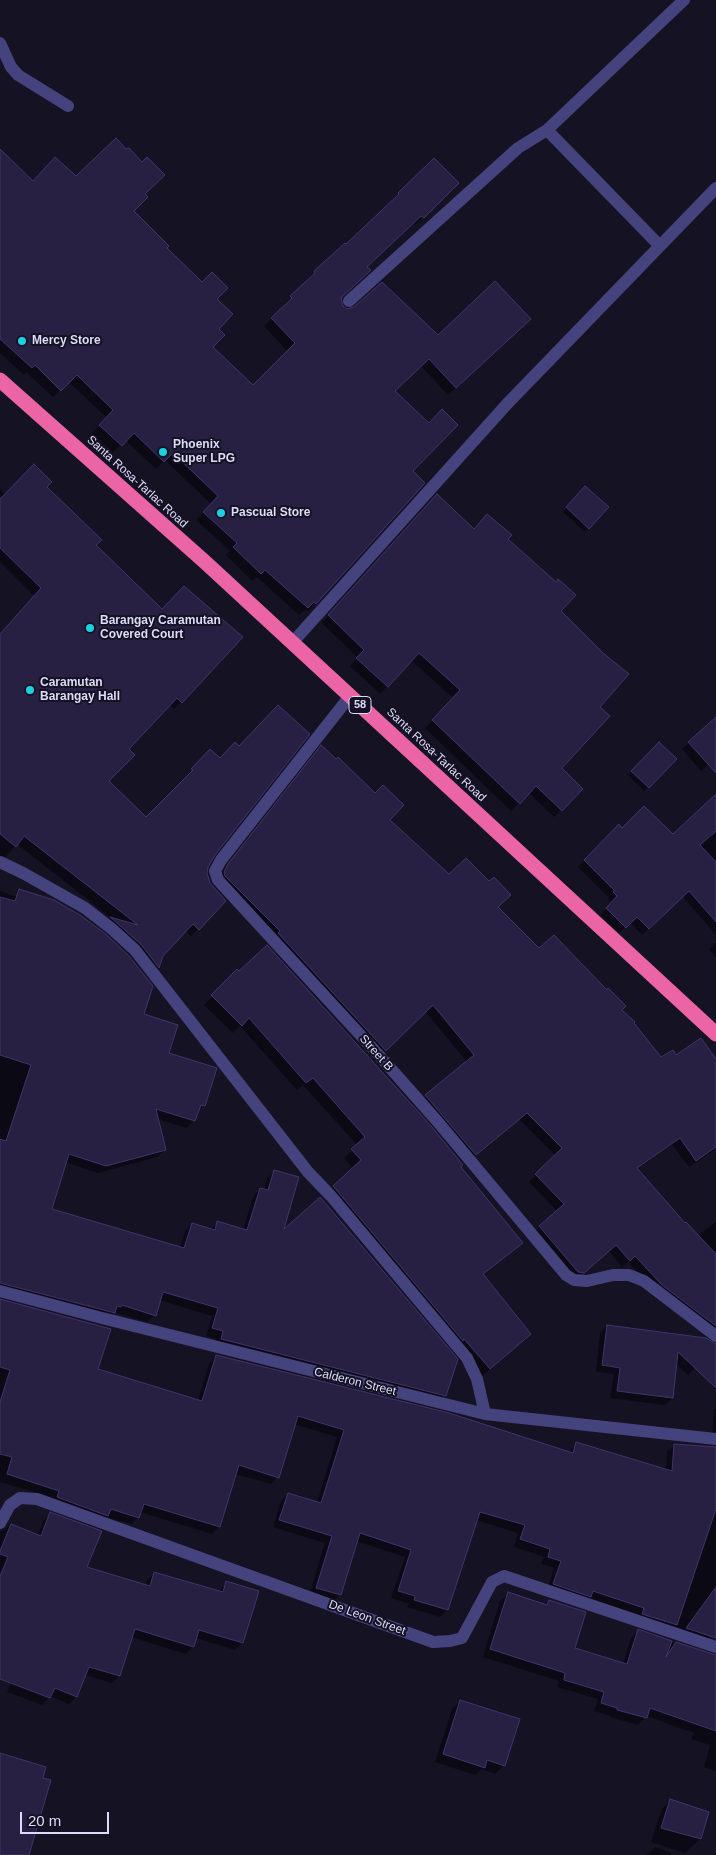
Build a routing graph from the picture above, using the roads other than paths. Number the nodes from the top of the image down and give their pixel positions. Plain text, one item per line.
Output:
1 (684, 0) edge
2 (0, 43) edge
3 (68, 106) dead end
4 (547, 130) junction
5 (716, 188) edge
6 (660, 246) junction
7 (349, 301) dead end
8 (0, 380) edge
9 (292, 643) junction
10 (350, 696) junction
11 (0, 862) edge
12 (716, 1034) edge
13 (0, 1291) edge
14 (716, 1336) edge
15 (485, 1414) junction
16 (716, 1439) edge
17 (0, 1523) edge
18 (716, 1647) edge

1 - 4 street
2 - 3 street
4 - 6 street
4 - 7 street
5 - 6 street
6 - 9 street
8 - 9 highway, Santa Rosa-Tarlac Road / 58
9 - 10 highway, Santa Rosa-Tarlac Road / 58
10 - 12 highway, Santa Rosa-Tarlac Road / 58
10 - 14 street, Street B
11 - 15 street
13 - 15 street, Calderon Street
15 - 16 street, Calderon Street
17 - 18 street, De Leon Street

